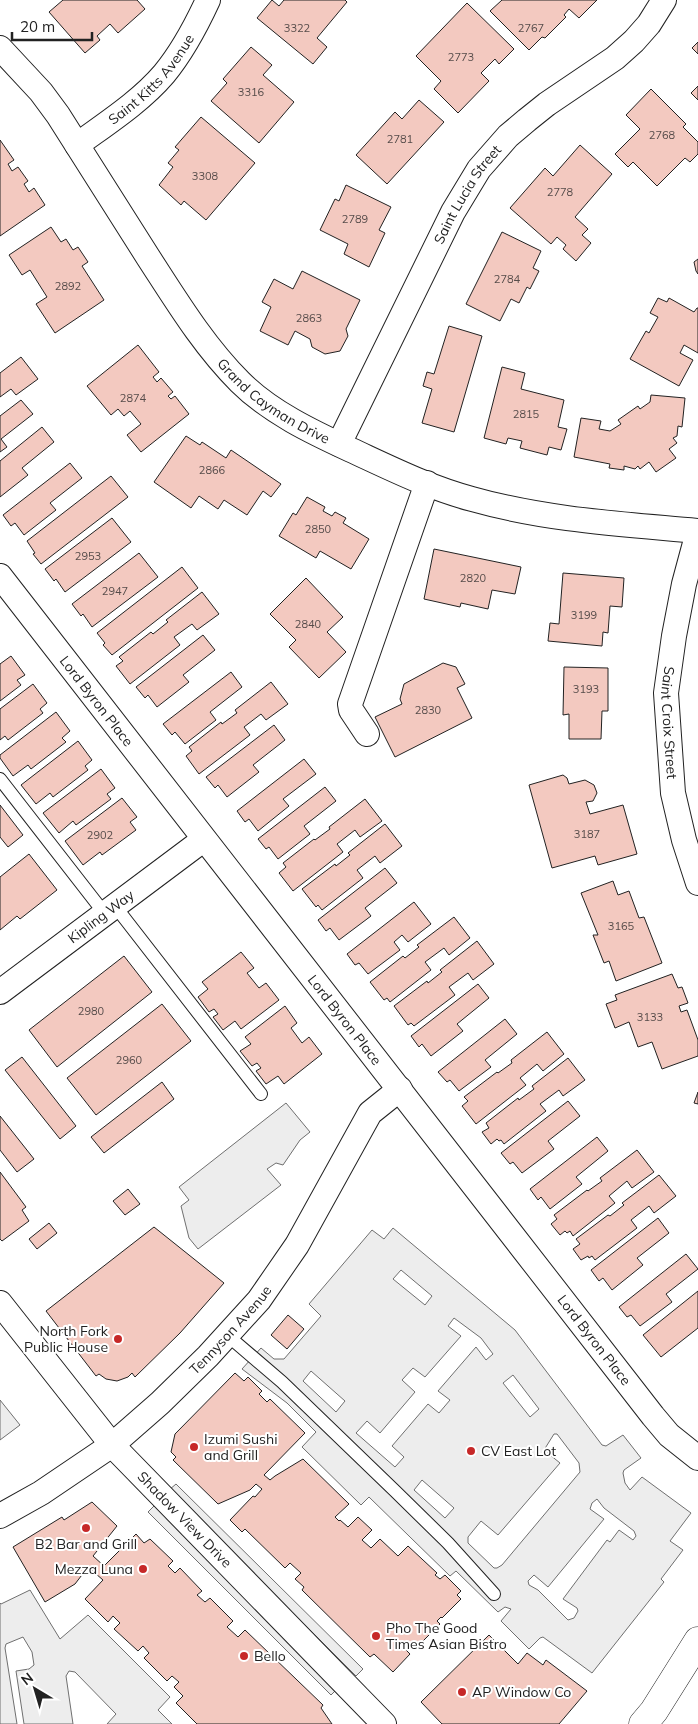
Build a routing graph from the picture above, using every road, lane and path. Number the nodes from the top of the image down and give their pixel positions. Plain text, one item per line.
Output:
1 (208, 0) edge
2 (664, 0) edge
3 (0, 48) edge
4 (77, 145) junction
5 (338, 444) junction
6 (427, 483) junction
7 (698, 532) edge
8 (0, 576) edge
9 (367, 734) dead end
10 (0, 779) edge
11 (203, 840) junction
12 (698, 883) edge
13 (110, 910) junction
14 (0, 992) edge
15 (400, 1089) junction
16 (261, 1094) dead end
17 (0, 1303) edge
18 (227, 1335) junction
19 (112, 1445) junction
20 (698, 1458) edge
21 (0, 1516) edge
22 (494, 1594) dead end
23 (698, 1641) edge
24 (384, 1724) edge
25 (643, 1724) edge

1 - 4 street, Saint Kitts Avenue
2 - 5 street, Saint Lucia Street
3 - 4 street, Grand Cayman Drive
4 - 5 street, Grand Cayman Drive
5 - 6 street, Grand Cayman Drive
6 - 7 street, Grand Cayman Drive
6 - 9 street
7 - 12 street, Saint Croix Street
8 - 11 street, Lord Byron Place
10 - 13 lane
11 - 13 street, Kipling Way
11 - 15 street, Lord Byron Place
13 - 14 street, Kipling Way
13 - 16 lane
15 - 18 street, Tennyson Avenue
15 - 20 street, Lord Byron Place
17 - 19 street, Shadow View Drive
18 - 19 street, Tennyson Avenue
18 - 22 lane
19 - 21 street, Tennyson Avenue
19 - 24 street, Shadow View Drive
23 - 25 street

